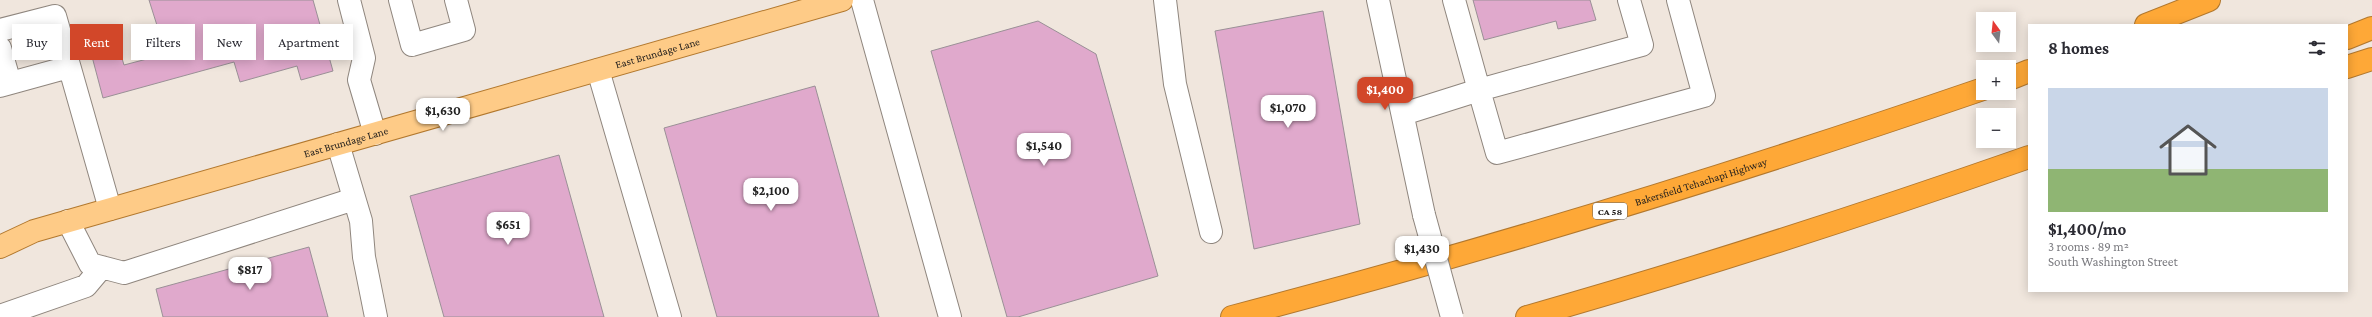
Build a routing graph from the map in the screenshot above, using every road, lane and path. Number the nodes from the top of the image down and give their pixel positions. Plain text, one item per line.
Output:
1 (349, 0) edge
2 (400, 0) edge
3 (456, 0) edge
4 (842, 0) edge
5 (862, 0) edge
6 (1165, 0) edge
7 (1378, 0) edge
8 (1454, 0) edge
9 (1629, 0) edge
10 (1678, 0) edge
11 (2209, 0) edge
12 (2149, 24) edge
13 (2372, 28) edge
14 (0, 30) edge
15 (2348, 38) edge
16 (0, 48) edge
17 (2372, 59) edge
18 (69, 67) junction
19 (2348, 67) edge
20 (598, 70) junction
21 (2028, 71) edge
22 (2016, 76) edge
23 (5, 84) edge
24 (1479, 90) junction
25 (1976, 91) edge
26 (1403, 114) junction
27 (375, 134) junction
28 (338, 144) junction
29 (2028, 157) edge
30 (354, 199) junction
31 (110, 209) junction
32 (68, 221) junction
33 (34, 231) junction
34 (1211, 232) dead end
35 (0, 234) edge
36 (0, 247) edge
37 (102, 267) junction
38 (0, 316) edge
39 (376, 317) edge
40 (670, 317) edge
41 (950, 317) edge
42 (1232, 317) edge
43 (1452, 317) edge
44 (1527, 317) edge

1 - 27 street
2 - 3 street
4 - 20 main road, East Brundage Lane
5 - 41 street
6 - 34 street
7 - 26 street
8 - 24 street
9 - 24 street
10 - 24 street
11 - 12 highway
13 - 15 highway
14 - 18 street
16 - 23 street
17 - 19 highway
18 - 23 street
18 - 31 street
20 - 27 main road, East Brundage Lane
20 - 40 street
21 - 22 highway
24 - 26 street
25 - 42 highway, Bakersfield Tehachapi Highway / CA 58
26 - 43 street, bridge
27 - 28 main road, East Brundage Lane
28 - 30 street
28 - 31 main road, East Brundage Lane
29 - 44 highway
30 - 37 street
30 - 39 street
31 - 32 main road, East Brundage Lane
32 - 33 main road, East Brundage Lane
32 - 37 street
33 - 35 main road, East Brundage Lane
33 - 36 main road, East Brundage Lane
37 - 38 street

